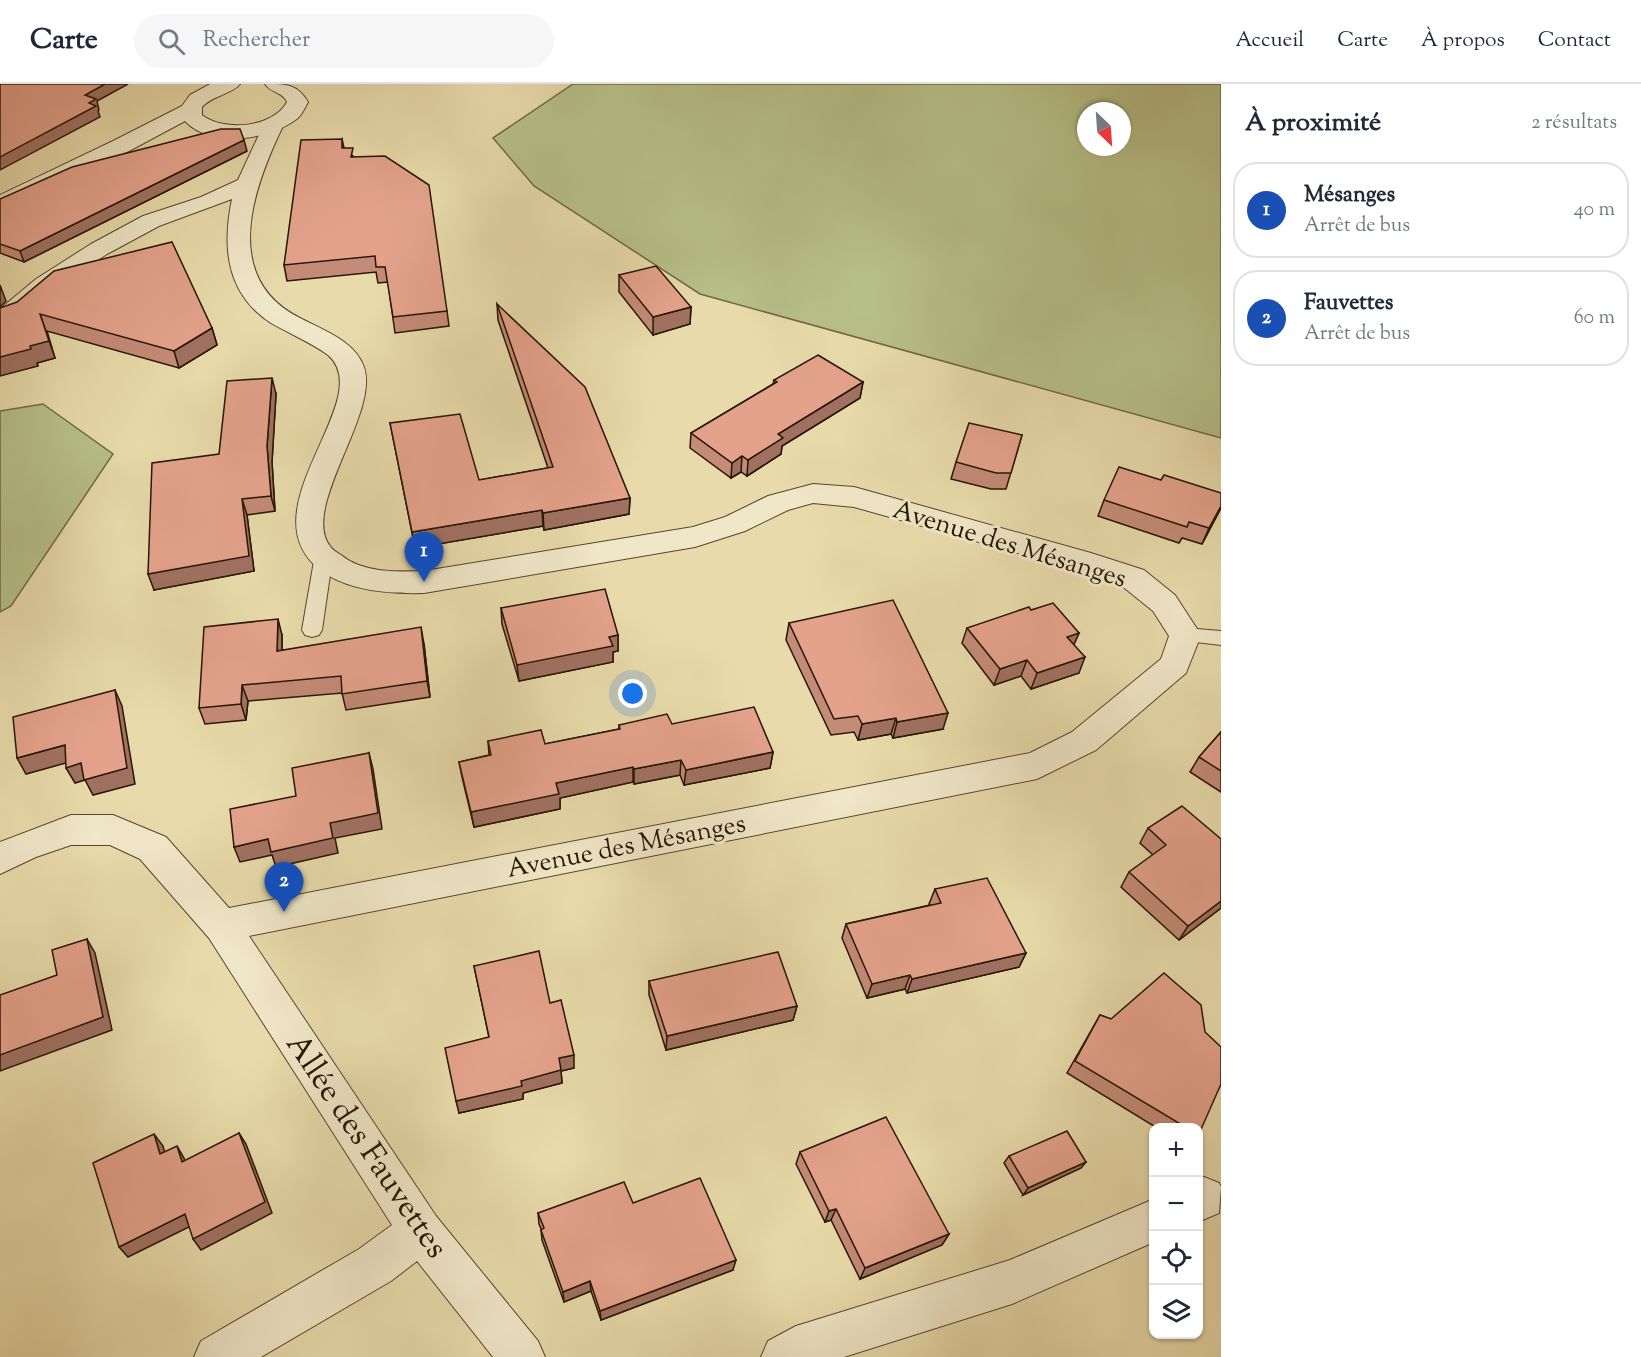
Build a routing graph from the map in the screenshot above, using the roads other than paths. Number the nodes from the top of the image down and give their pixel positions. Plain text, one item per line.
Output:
1 (230, 84) edge
2 (282, 85) edge
3 (205, 88) edge
4 (191, 109) junction
5 (205, 128) junction
6 (249, 143) junction
7 (121, 146) junction
8 (247, 184) junction
9 (0, 203) edge
10 (0, 318) edge
11 (323, 561) junction
12 (312, 630) dead end
13 (1185, 635) junction
14 (1221, 638) edge
15 (0, 859) edge
16 (222, 926) junction
17 (1149, 1222) edge
18 (421, 1231) junction
19 (217, 1357) edge
20 (522, 1357) edge
21 (784, 1357) edge

1 - 3 street
2 - 6 street
3 - 4 street
4 - 5 street
4 - 7 street
5 - 6 street
5 - 7 street
6 - 8 street
7 - 9 street
8 - 10 street
8 - 11 street
11 - 12 lane
11 - 13 street, Avenue des Mésanges
13 - 14 lane
13 - 16 street, Avenue des Mésanges
15 - 16 street
16 - 18 street, Allée des Fauvettes
17 - 21 street
18 - 19 street
18 - 20 street, Allée des Fauvettes

